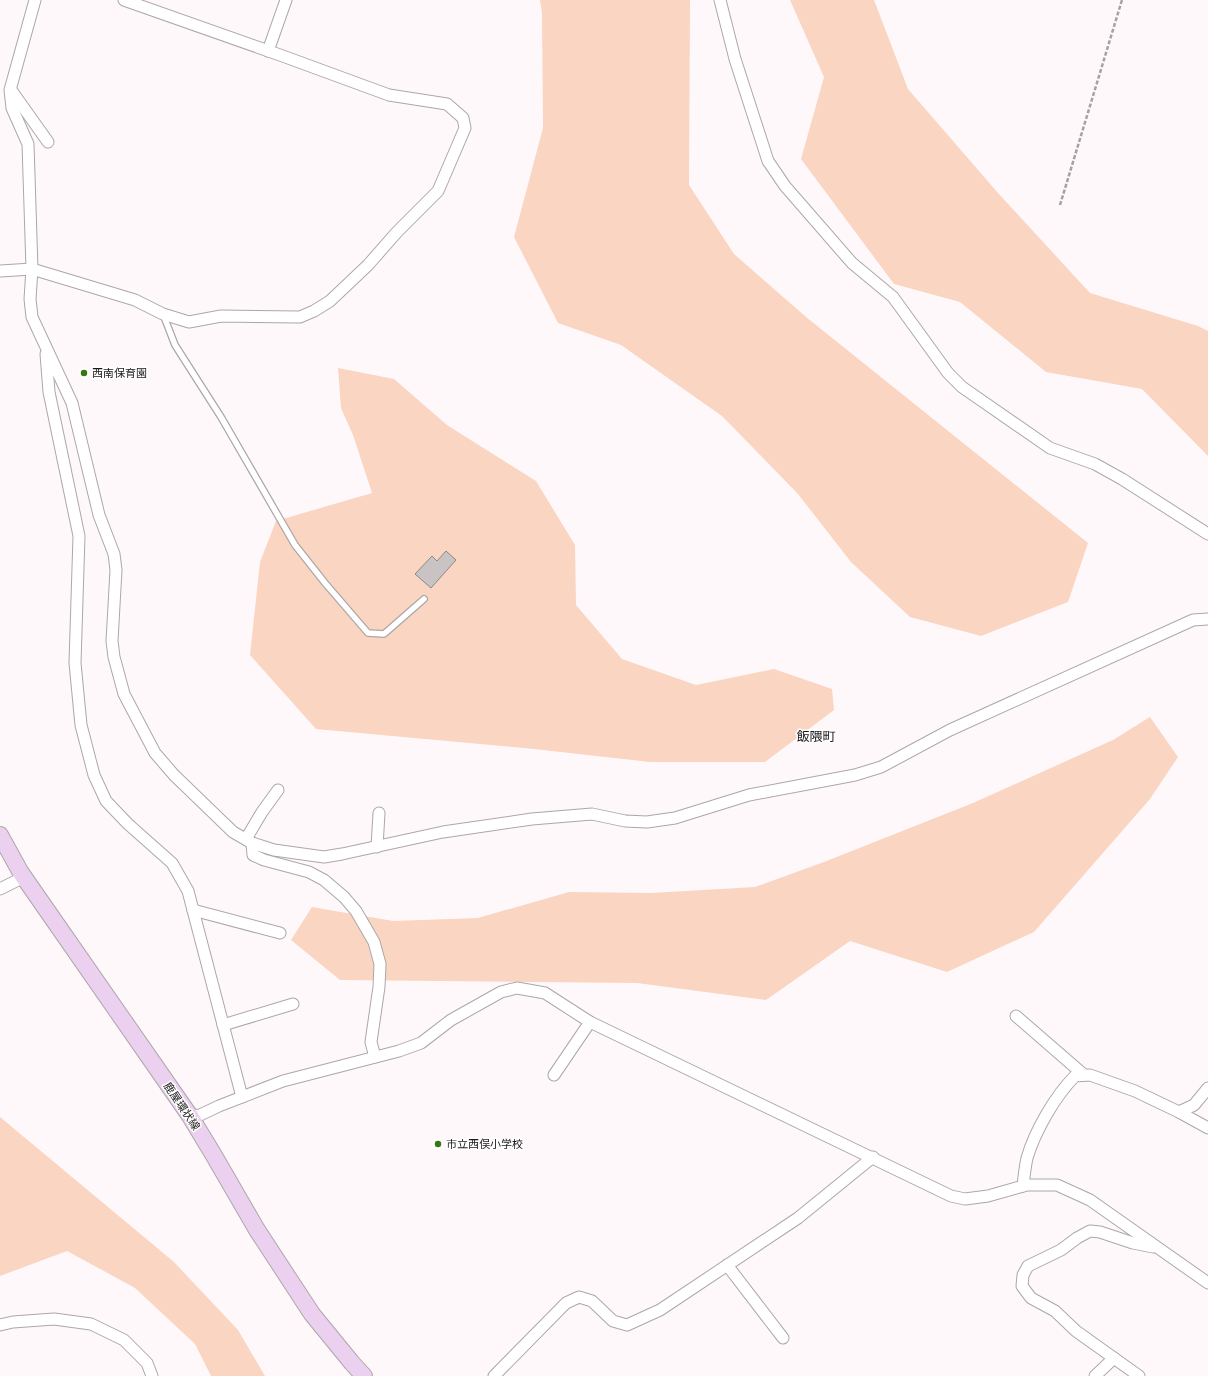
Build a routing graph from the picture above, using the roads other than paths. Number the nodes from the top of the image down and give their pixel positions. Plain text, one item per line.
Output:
1 (35, 0) edge
2 (124, 0) edge
3 (286, 0) edge
4 (720, 0) edge
5 (268, 51) junction
6 (10, 90) junction
7 (0, 105) edge
8 (12, 108) junction
9 (48, 142) dead end
10 (32, 269) junction
11 (0, 271) edge
12 (163, 314) junction
13 (45, 346) junction
14 (1208, 534) edge
15 (424, 599) dead end
16 (1208, 619) edge
17 (278, 790) dead end
18 (379, 813) dead end
19 (0, 835) edge
20 (249, 841) junction
21 (377, 846) junction
22 (24, 877) junction
23 (0, 889) edge
24 (193, 910) junction
25 (280, 932) dead end
26 (293, 1004) dead end
27 (1016, 1016) dead end
28 (590, 1022) junction
29 (223, 1024) junction
30 (375, 1057) junction
31 (1084, 1075) junction
32 (554, 1076) dead end
33 (1208, 1088) edge
34 (242, 1097) junction
35 (1179, 1112) junction
36 (190, 1116) junction
37 (1208, 1128) edge
38 (873, 1157) junction
39 (1023, 1186) junction
40 (1157, 1248) junction
41 (727, 1265) junction
42 (1208, 1283) edge
43 (0, 1325) edge
44 (783, 1338) dead end
45 (1114, 1358) junction
46 (152, 1376) edge
47 (364, 1376) edge
48 (494, 1376) edge
49 (1094, 1376) edge
50 (1139, 1376) edge

1 - 6 street
2 - 5 street
3 - 5 street
4 - 14 street
5 - 12 street
6 - 8 street
6 - 9 street
7 - 8 street
8 - 10 street
10 - 11 street
10 - 12 street
10 - 13 street
12 - 15 lane
13 - 20 street
13 - 24 street
16 - 21 street
17 - 20 street
18 - 21 street
19 - 22 main road, 鹿屋環状線
20 - 21 street
20 - 30 street
22 - 23 street
22 - 36 main road, 鹿屋環状線
24 - 25 street
24 - 29 street
26 - 29 street
27 - 31 street
28 - 30 street
28 - 32 street
28 - 38 street
29 - 34 street
30 - 34 street
31 - 35 street
31 - 39 street
33 - 35 street
34 - 36 street
35 - 37 street
36 - 47 main road, 鹿屋環状線
38 - 39 street
38 - 41 street
39 - 40 street
40 - 42 street
40 - 45 street
41 - 44 street
41 - 48 street
43 - 46 street
45 - 49 street
45 - 50 street

